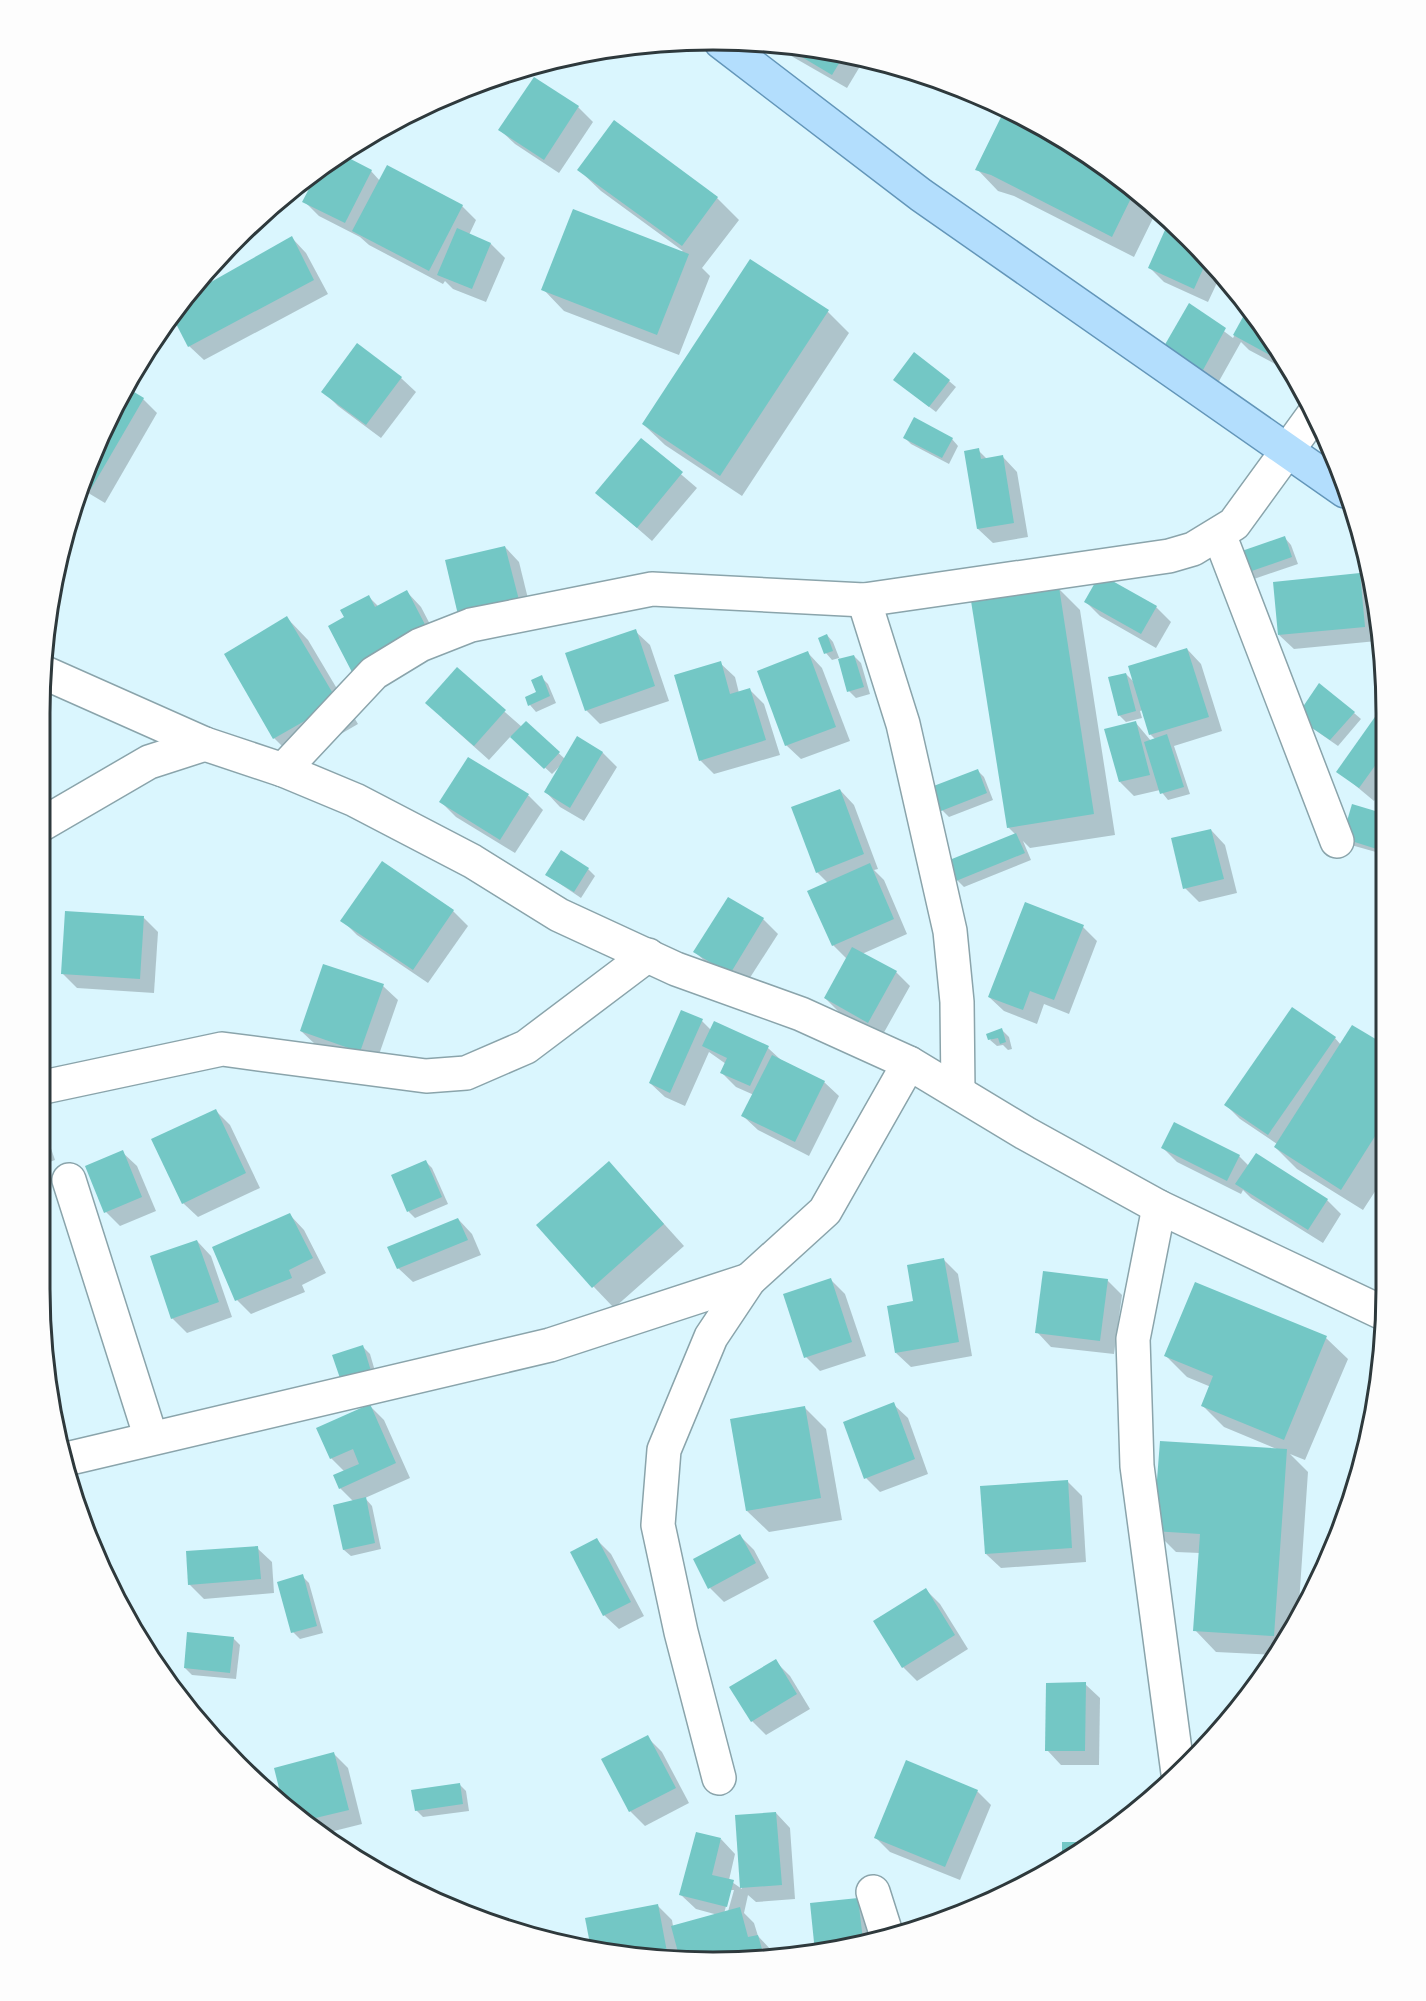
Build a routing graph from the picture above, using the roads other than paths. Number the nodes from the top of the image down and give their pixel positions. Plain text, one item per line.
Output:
1 (732, 50) edge
2 (1308, 421) edge
3 (1286, 449) junction
4 (1335, 484) edge
5 (1219, 534) junction
6 (864, 600) junction
7 (51, 675) edge
8 (205, 744) junction
9 (283, 770) junction
10 (50, 820) edge
11 (1337, 841) dead end
12 (648, 956) junction
13 (909, 1063) junction
14 (50, 1086) edge
15 (958, 1091) junction
16 (69, 1180) dead end
17 (1159, 1207) junction
18 (749, 1280) junction
19 (1375, 1310) edge
20 (151, 1438) junction
21 (71, 1458) edge
22 (1177, 1762) edge
23 (719, 1779) dead end
24 (873, 1892) dead end
25 (885, 1929) edge

1 - 3 main road
2 - 3 street
3 - 4 main road
3 - 5 street
5 - 6 street
5 - 11 street
6 - 9 street
6 - 15 street
7 - 8 street
8 - 9 street
8 - 10 street
9 - 12 street
12 - 13 street
12 - 14 street
13 - 15 street
13 - 18 street
15 - 17 street
16 - 20 street
17 - 19 street
17 - 22 street
18 - 20 street
18 - 23 street
20 - 21 street
24 - 25 street

